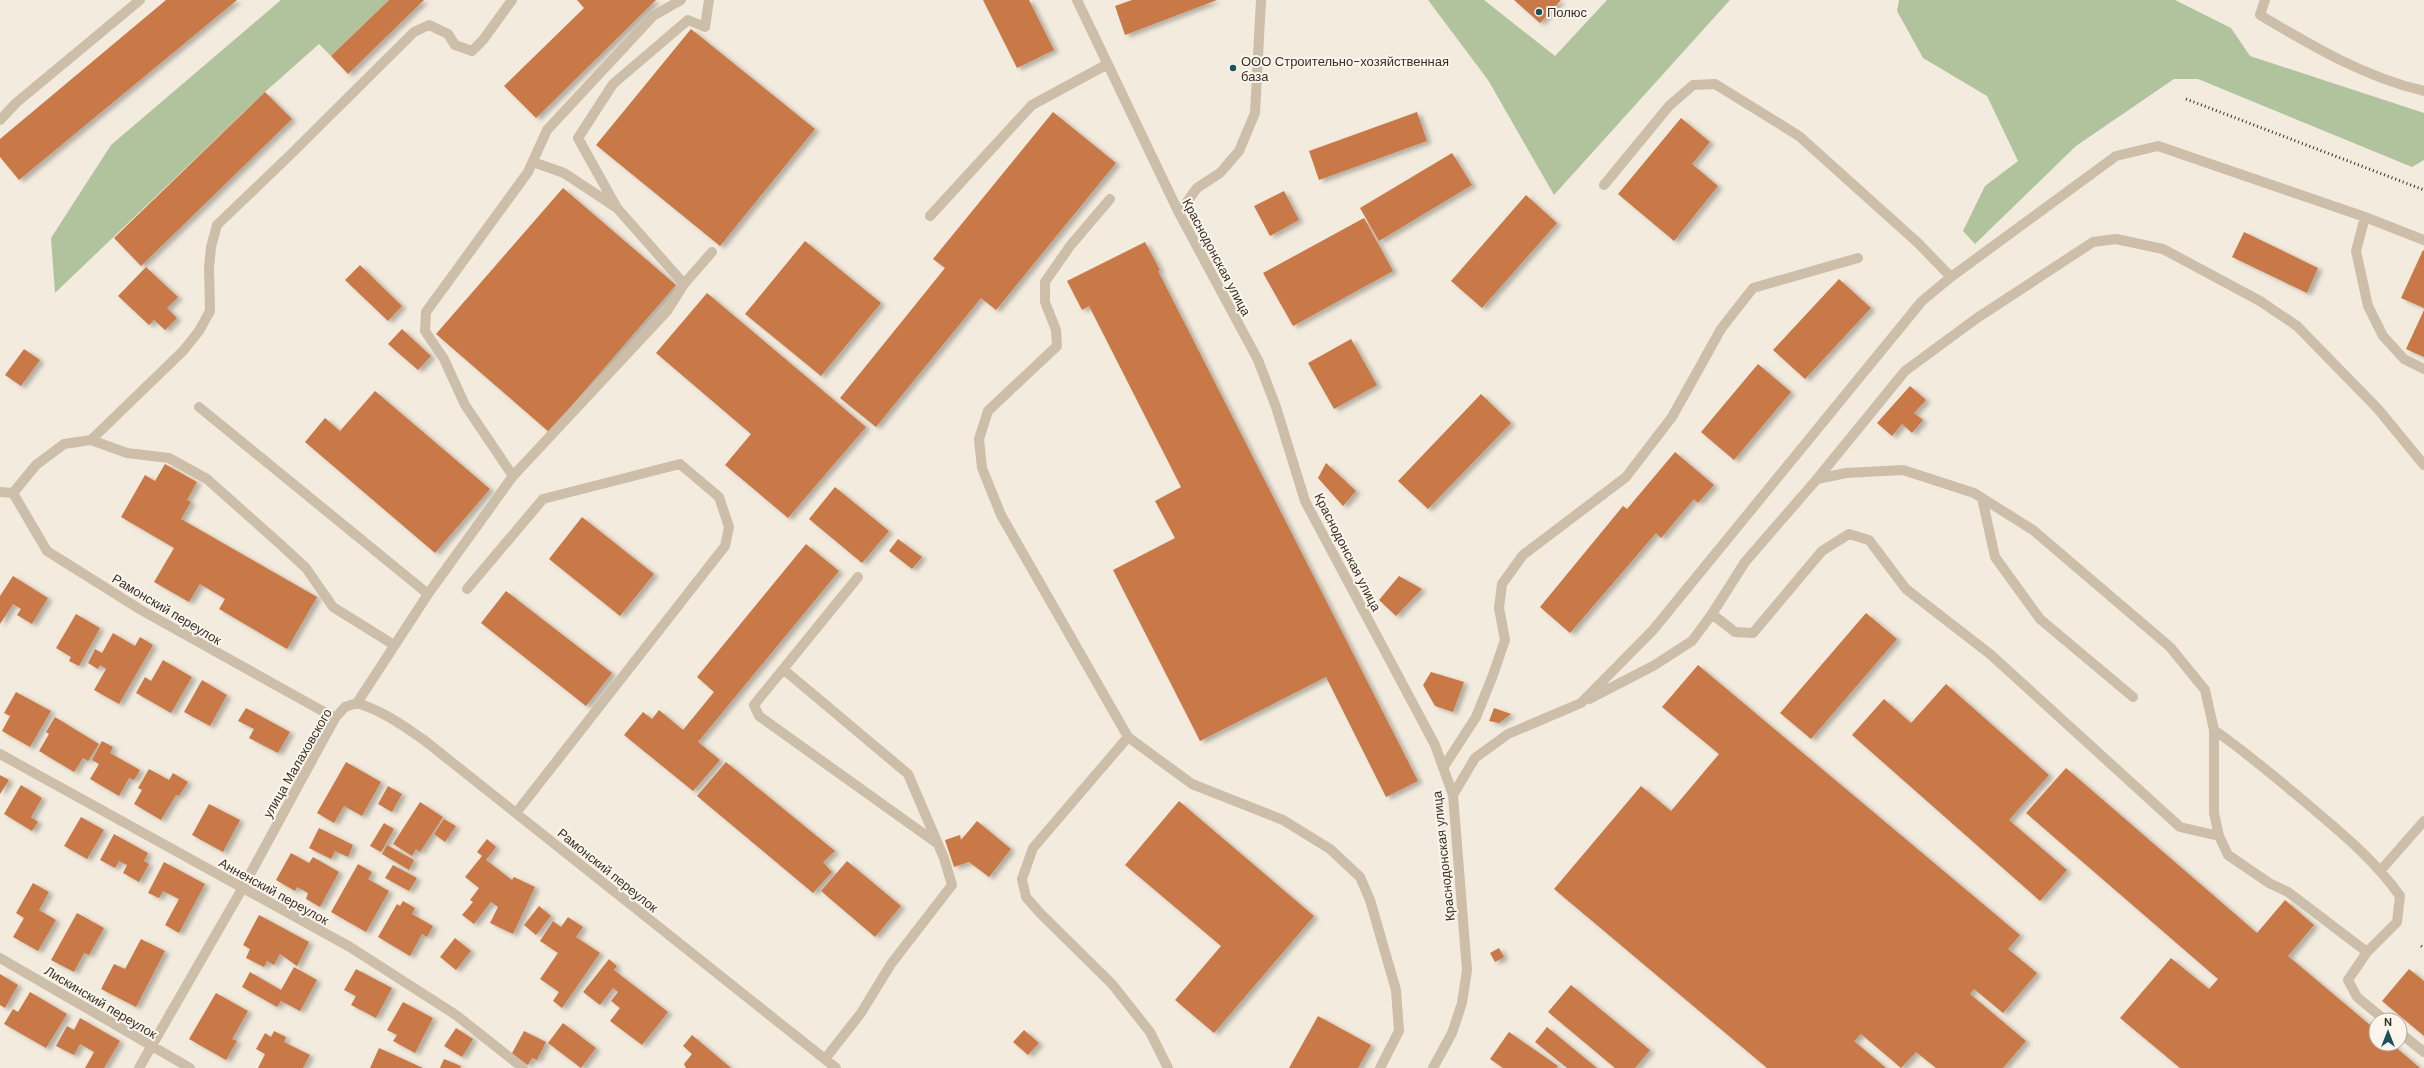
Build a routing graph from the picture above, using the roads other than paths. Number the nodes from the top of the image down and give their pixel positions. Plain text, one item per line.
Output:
1 (140, 0) edge
2 (512, 0) edge
3 (681, 0) edge
4 (709, 0) edge
5 (1077, 0) edge
6 (1261, 0) edge
7 (2265, 0) edge
8 (1106, 64) junction
9 (2424, 91) edge
10 (0, 120) edge
11 (533, 162) junction
12 (1604, 184) dead end
13 (1110, 199) dead end
14 (617, 208) junction
15 (1179, 213) junction
16 (930, 216) dead end
17 (2364, 217) junction
18 (2424, 240) edge
19 (712, 252) dead end
20 (1858, 258) dead end
21 (1951, 277) junction
22 (684, 284) junction
23 (2424, 369) edge
24 (198, 407) dead end
25 (91, 440) junction
26 (2424, 465) edge
27 (513, 476) junction
28 (1817, 479) junction
29 (0, 492) edge
30 (13, 493) junction
31 (1982, 498) junction
32 (858, 577) dead end
33 (467, 589) dead end
34 (428, 594) junction
35 (1712, 614) junction
36 (394, 645) junction
37 (783, 669) junction
38 (2133, 697) dead end
39 (357, 703) junction
40 (1580, 703) junction
41 (335, 718) junction
42 (2214, 730) junction
43 (1128, 737) junction
44 (0, 754) edge
45 (1443, 768) junction
46 (1452, 795) junction
47 (516, 813) junction
48 (2424, 821) edge
49 (2220, 836) junction
50 (938, 844) junction
51 (2381, 870) junction
52 (242, 889) junction
53 (2367, 952) junction
54 (0, 958) edge
55 (2375, 1012) edge
56 (2408, 1039) edge
57 (151, 1047) junction
58 (2424, 1052) edge
59 (824, 1059) junction
60 (139, 1068) edge
61 (190, 1068) edge
62 (523, 1068) edge
63 (836, 1068) edge
64 (1168, 1068) edge
65 (1380, 1068) edge
66 (1433, 1068) edge

1 - 10 street
2 - 25 street
3 - 11 street
4 - 14 street
5 - 8 street, Краснодонская улица
6 - 15 street
7 - 9 street
8 - 15 street, Краснодонская улица
8 - 16 street
11 - 14 street
11 - 27 street
12 - 21 street
13 - 43 street
14 - 22 street
15 - 45 street, Краснодонская улица
17 - 18 street
17 - 21 street
17 - 23 street
19 - 22 street, улица Малаховского
20 - 45 street
21 - 40 street
22 - 27 street, улица Малаховского
24 - 34 street
25 - 30 street
25 - 36 street
26 - 28 street
27 - 34 street, улица Малаховского
28 - 31 street
28 - 35 street
29 - 30 street
30 - 41 street, Рамонский переулок
31 - 38 street
31 - 42 street
32 - 37 street
33 - 47 street
34 - 36 street, улица Малаховского
35 - 40 street
35 - 49 street
36 - 39 street, улица Малаховского
37 - 50 street
37 - 50 street
39 - 41 street, улица Малаховского
39 - 47 street, Рамонский переулок
40 - 46 street
41 - 52 street, улица Малаховского
42 - 49 street
42 - 51 street
43 - 64 street
43 - 65 street
44 - 52 street, Анненский переулок
45 - 46 street, Краснодонская улица
46 - 66 street, Краснодонская улица
47 - 59 street, Рамонский переулок
48 - 51 street
49 - 53 street
50 - 59 street
51 - 53 street
52 - 57 street, улица Малаховского
52 - 62 street, Анненский переулок
53 - 55 street
54 - 57 street, Лискинский переулок
56 - 58 street
57 - 60 street, улица Малаховского
57 - 61 street, Лискинский переулок
59 - 63 street, Рамонский переулок

